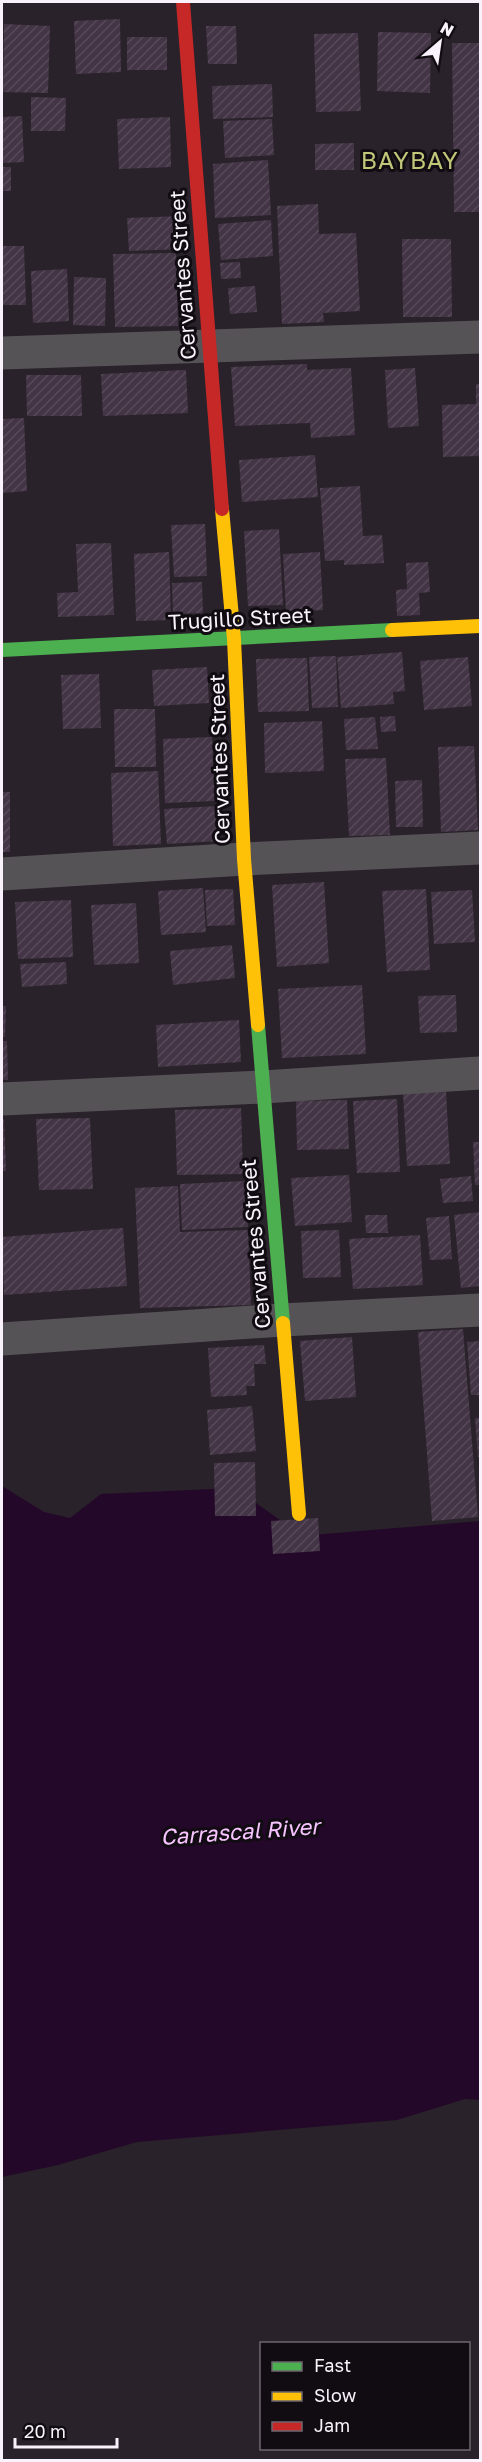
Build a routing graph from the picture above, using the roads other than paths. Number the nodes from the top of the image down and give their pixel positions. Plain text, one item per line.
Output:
1 (183, 2) edge
2 (480, 337) edge
3 (208, 345) junction
4 (2, 353) edge
5 (480, 627) edge
6 (234, 639) junction
7 (2, 650) edge
8 (480, 848) edge
9 (244, 859) junction
10 (2, 874) edge
11 (480, 1073) edge
12 (263, 1087) junction
13 (2, 1099) edge
14 (480, 1310) edge
15 (282, 1320) junction
16 (2, 1339) edge
17 (299, 1514) dead end

1 - 3 street, Cervantes Street
2 - 3 street
3 - 4 street
3 - 6 street, Cervantes Street
5 - 6 street, Trugillo Street
6 - 7 street, Trugillo Street
6 - 9 street, Cervantes Street
8 - 9 street
9 - 10 street
9 - 12 street, Cervantes Street
11 - 12 street
12 - 13 street
12 - 15 street, Cervantes Street
14 - 15 street
15 - 16 street
15 - 17 street, Cervantes Street

